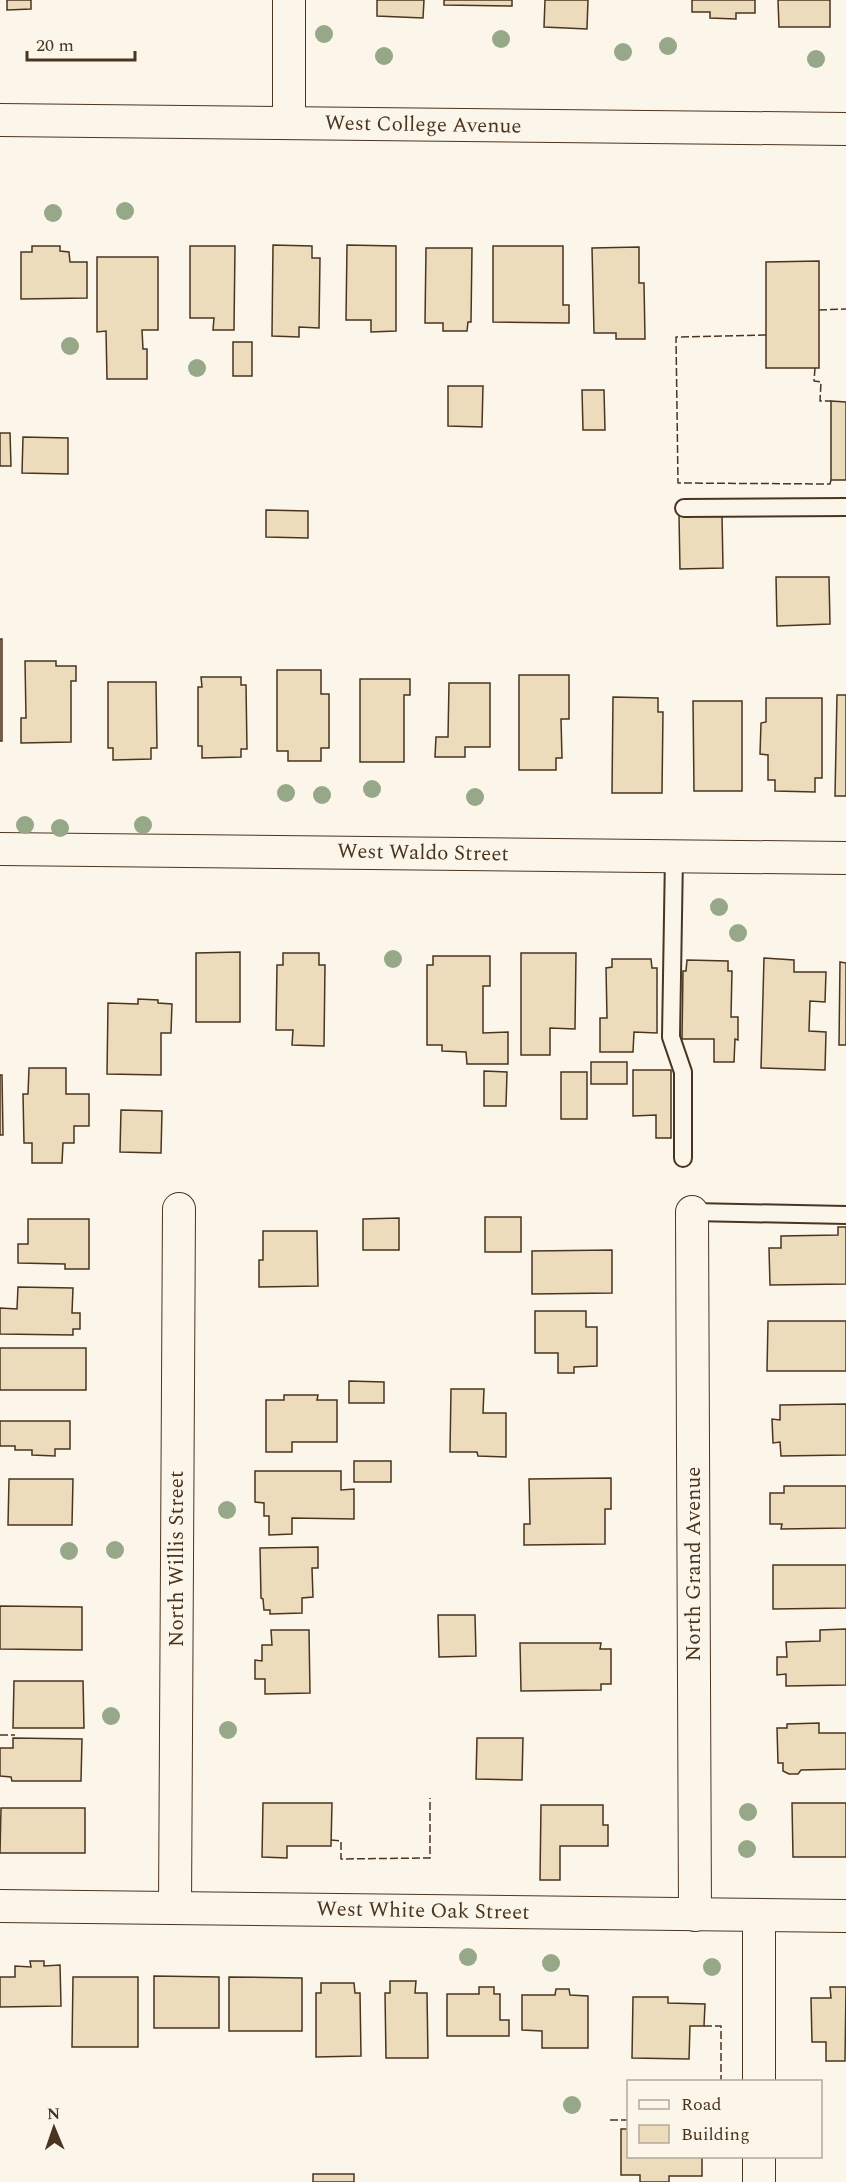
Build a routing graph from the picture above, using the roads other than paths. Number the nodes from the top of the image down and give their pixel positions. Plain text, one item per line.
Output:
1 (289, 0) edge
2 (0, 120) edge
3 (289, 123) junction
4 (846, 129) edge
5 (846, 507) edge
6 (684, 508) dead end
7 (0, 849) edge
8 (674, 856) junction
9 (846, 858) edge
10 (682, 1158) dead end
11 (179, 1209) dead end
12 (692, 1212) joint
13 (846, 1215) edge
14 (0, 1906) edge
15 (175, 1908) junction
16 (696, 1915) junction
17 (759, 1915) junction
18 (846, 1916) edge
19 (759, 2080) edge
20 (759, 2158) edge
21 (759, 2182) edge

1 - 3 street
2 - 3 street, West College Avenue
3 - 4 street, West College Avenue
5 - 6 lane
7 - 8 street, West Waldo Street
8 - 9 street, West Waldo Street
8 - 10 lane
11 - 15 street, North Willis Street
12 - 13 lane
12 - 16 street, North Grand Avenue
14 - 15 street, West White Oak Street
15 - 16 street, West White Oak Street
16 - 17 street, West White Oak Street
17 - 18 street, West White Oak Street
17 - 19 street
20 - 21 street

